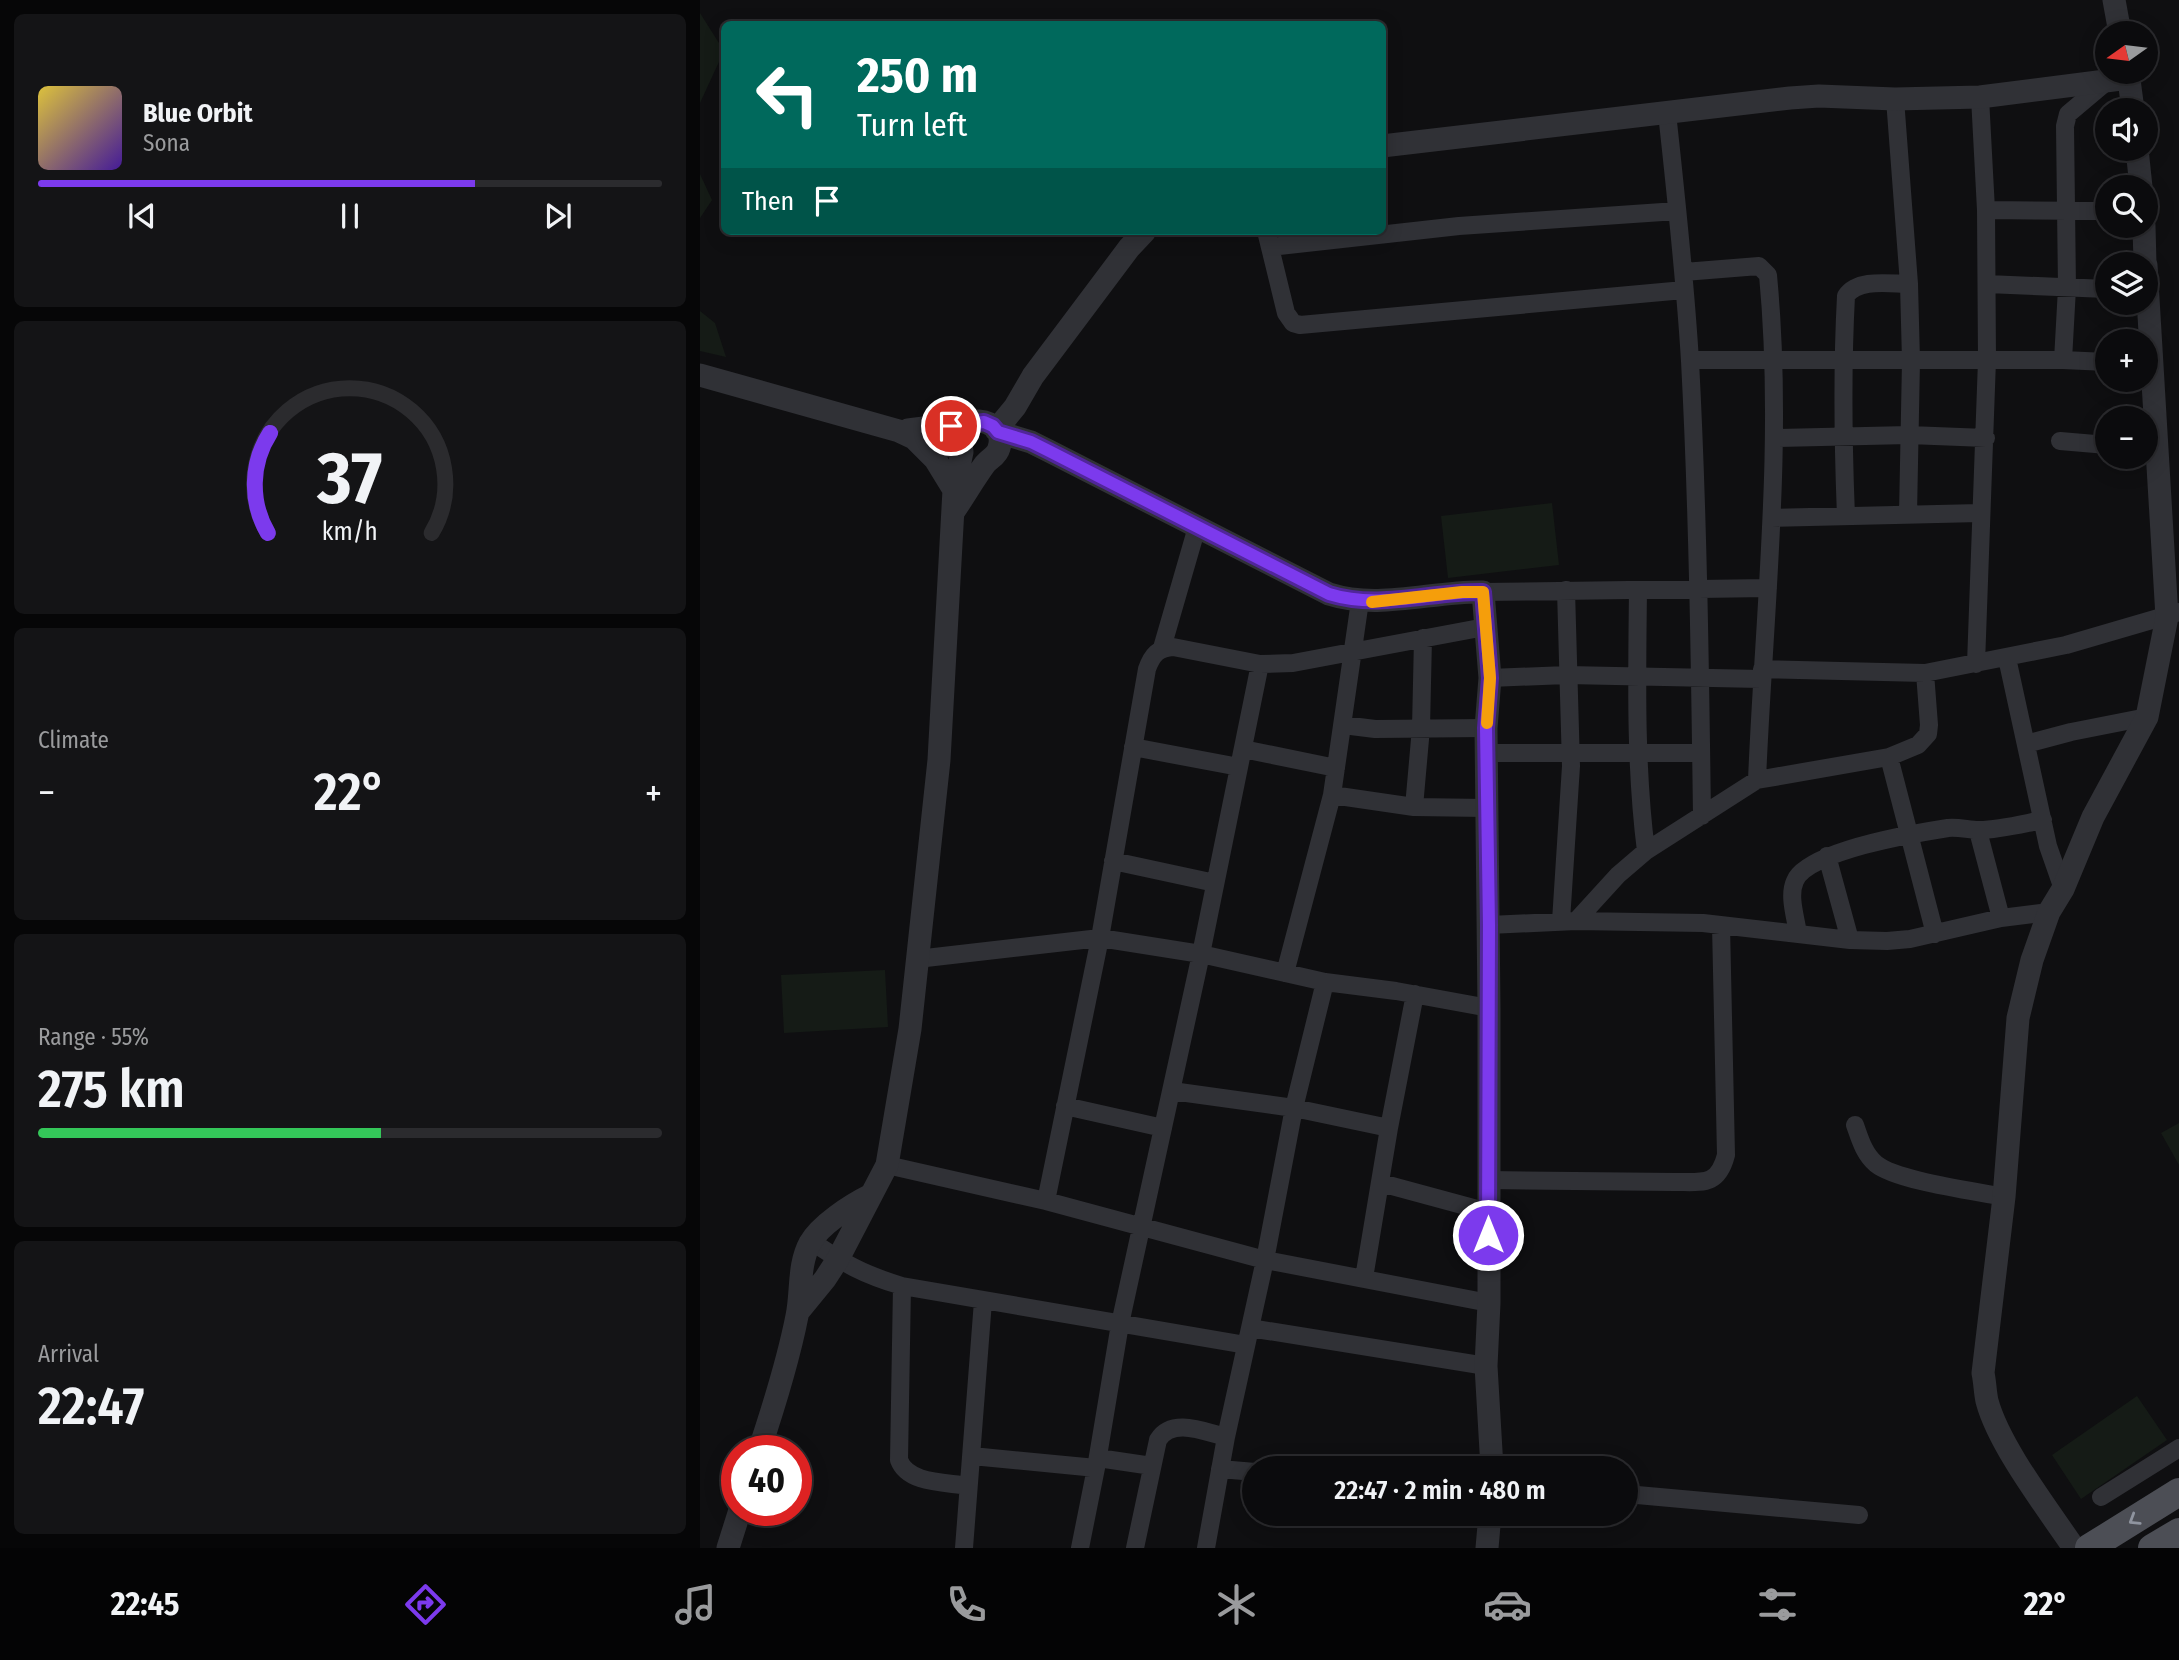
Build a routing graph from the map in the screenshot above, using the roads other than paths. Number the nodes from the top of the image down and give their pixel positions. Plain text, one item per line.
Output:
1 (2114, 0) edge
2 (2118, 21) edge
3 (2095, 81) edge
4 (2111, 84) edge
5 (1980, 97) junction
6 (1895, 99) junction
7 (1667, 113) junction
8 (1386, 145) edge
9 (1986, 210) junction
10 (1678, 211) junction
11 (2095, 211) edge
12 (2066, 212) junction
13 (1386, 231) edge
14 (1141, 235) edge
15 (1327, 235) edge
16 (1268, 239) edge
17 (1684, 281) junction
18 (1909, 284) junction
19 (1987, 284) junction
20 (2067, 288) junction
21 (2095, 289) edge
22 (1690, 360) junction
23 (1774, 360) junction
24 (1843, 360) junction
25 (1987, 360) junction
26 (2063, 360) junction
27 (1911, 361) junction
28 (2095, 361) edge
29 (700, 375) edge
30 (906, 434) junction
31 (1843, 435) junction
32 (1909, 435) junction
33 (988, 437) junction
34 (1775, 438) junction
35 (1986, 438) junction
36 (2060, 441) dead end
37 (2095, 444) edge
38 (961, 450) junction
39 (2154, 469) edge
40 (954, 490) junction
41 (953, 513) junction
42 (1980, 513) junction
43 (1908, 515) junction
44 (1846, 516) junction
45 (1772, 518) junction
46 (1197, 527) junction
47 (1768, 588) junction
48 (1697, 589) junction
49 (1566, 590) junction
50 (1638, 590) junction
51 (1483, 592) junction
52 (1360, 601) junction
53 (2173, 614) edge
54 (1485, 626) junction
55 (1423, 638) junction
56 (1162, 648) junction
57 (1353, 652) junction
58 (2007, 658) junction
59 (1260, 664) junction
60 (1976, 664) junction
61 (1925, 673) junction
62 (1762, 674) junction
63 (1567, 675) junction
64 (1700, 677) junction
65 (1490, 678) junction
66 (1637, 678) junction
67 (2147, 717) junction
68 (1343, 725) junction
69 (1421, 728) junction
70 (1486, 728) junction
71 (2026, 744) junction
72 (1133, 747) junction
73 (1243, 749) junction
74 (1570, 752) junction
75 (1637, 752) junction
76 (1486, 753) junction
77 (1701, 753) junction
78 (1889, 757) junction
79 (1239, 767) junction
80 (1336, 768) junction
81 (1757, 780) junction
82 (1332, 795) junction
83 (1414, 807) junction
84 (1486, 808) junction
85 (1702, 816) junction
86 (2043, 820) junction
87 (1978, 831) junction
88 (1908, 834) junction
89 (1646, 851) junction
90 (1827, 856) junction
91 (1113, 862) junction
92 (1215, 883) junction
93 (2063, 889) junction
94 (2049, 912) junction
95 (2001, 918) junction
96 (1569, 921) junction
97 (1489, 925) junction
98 (1721, 925) junction
99 (1935, 933) junction
100 (1798, 934) junction
101 (1100, 939) junction
102 (1850, 940) junction
103 (1201, 954) junction
104 (917, 959) junction
105 (1285, 973) junction
106 (1325, 982) junction
107 (1415, 994) junction
108 (1489, 1008) junction
109 (1171, 1091) junction
110 (1066, 1106) junction
111 (1294, 1108) junction
112 (1855, 1125) dead end
113 (1163, 1128) junction
114 (1389, 1128) junction
115 (887, 1165) junction
116 (1488, 1180) junction
117 (1381, 1183) junction
118 (869, 1196) junction
119 (2004, 1197) junction
120 (1046, 1201) junction
121 (1488, 1212) junction
122 (1140, 1227) junction
123 (811, 1241) junction
124 (838, 1259) junction
125 (1265, 1260) junction
126 (1364, 1278) junction
127 (902, 1286) junction
128 (983, 1301) junction
129 (1489, 1303) junction
130 (798, 1312) junction
131 (1120, 1324) junction
132 (1248, 1336) junction
133 (1486, 1366) junction
134 (764, 1435) edge
135 (1226, 1437) junction
136 (2179, 1448) edge
137 (972, 1456) junction
138 (1491, 1456) edge
139 (1097, 1463) junction
140 (1152, 1466) junction
141 (1220, 1469) junction
142 (1242, 1471) edge
143 (968, 1486) junction
144 (2179, 1492) edge
145 (1638, 1495) edge
146 (2101, 1497) dead end
147 (1859, 1515) dead end
148 (735, 1526) edge
149 (1489, 1526) edge
150 (2179, 1532) edge
151 (728, 1548) edge
152 (964, 1548) edge
153 (1080, 1548) edge
154 (1135, 1548) edge
155 (1206, 1548) edge
156 (1487, 1548) edge
157 (2074, 1548) edge
158 (2090, 1548) edge
159 (2152, 1548) edge

1 - 2 street
3 - 5 street
4 - 12 street
5 - 6 street
5 - 9 street
6 - 7 street
6 - 18 street
7 - 8 street
7 - 10 street
9 - 12 street
9 - 19 street
10 - 13 street
10 - 17 street
11 - 12 street
12 - 20 street
14 - 33 street
15 - 16 street
16 - 17 street
17 - 22 street
17 - 23 street
18 - 24 street
18 - 27 street
19 - 20 street
19 - 25 street
20 - 21 street
20 - 26 street
22 - 23 street
22 - 48 street
23 - 24 street
23 - 34 street
24 - 27 street
24 - 31 street
25 - 26 street
25 - 27 street
25 - 35 street
26 - 28 street
27 - 32 street
29 - 30 street
30 - 33 street
30 - 38 street
30 - 40 street
31 - 32 street
31 - 34 street
31 - 44 street
32 - 35 street
32 - 43 street
33 - 38 street
33 - 41 street
33 - 46 street
34 - 45 street
35 - 42 street
36 - 37 street
38 - 40 street
39 - 53 street
40 - 41 street
41 - 104 street
42 - 43 street
42 - 60 street
43 - 44 street
44 - 45 street
45 - 47 street
46 - 52 street
46 - 56 street
47 - 48 street
47 - 62 street
48 - 50 street
48 - 64 street
49 - 50 street
49 - 51 street
49 - 63 street
50 - 66 street
51 - 52 street
51 - 54 street
52 - 57 street
53 - 58 street
53 - 67 street
54 - 55 street
54 - 65 street
55 - 57 street
55 - 69 street
56 - 59 street
56 - 72 street
57 - 59 street
57 - 68 street
58 - 60 street
58 - 71 street
59 - 73 street
60 - 61 street
61 - 62 street
61 - 78 street
62 - 64 street
62 - 81 street
63 - 65 street
63 - 66 street
63 - 74 street
64 - 66 street
64 - 77 street
65 - 70 street
66 - 75 street
67 - 71 street
67 - 93 street
68 - 69 street
68 - 80 street
69 - 70 street
69 - 83 street
70 - 76 street
71 - 86 street
72 - 79 street
72 - 91 street
73 - 79 street
73 - 80 street
74 - 75 street
74 - 76 street
74 - 96 street
75 - 77 street
75 - 89 street
76 - 84 street
77 - 85 street
78 - 81 street
78 - 88 street
79 - 92 street
80 - 82 street
81 - 85 street
82 - 83 street
82 - 105 street
83 - 84 street
84 - 97 street
85 - 89 street
86 - 87 street
86 - 93 street
87 - 88 street
87 - 95 street
88 - 90 street
88 - 99 street
89 - 96 street
90 - 100 street
90 - 102 street
91 - 92 street
91 - 101 street
92 - 103 street
93 - 94 street
94 - 95 street
94 - 119 street
95 - 99 street
96 - 97 street
96 - 98 street
97 - 108 street
98 - 100 street
98 - 116 street
99 - 102 street
100 - 102 street
101 - 103 street
101 - 104 street
101 - 110 street
103 - 105 street
103 - 109 street
104 - 115 street
105 - 106 street
106 - 107 street
106 - 111 street
107 - 108 street
107 - 114 street
108 - 116 street
109 - 111 street
109 - 113 street
110 - 113 street
110 - 120 street
111 - 114 street
111 - 125 street
112 - 119 street
113 - 122 street
114 - 117 street
115 - 118 street
115 - 120 street
116 - 121 street
117 - 121 street
117 - 126 street
118 - 123 street
118 - 124 street
119 - 157 street
120 - 122 street
121 - 129 street
122 - 125 street
122 - 131 street
123 - 124 street
123 - 130 street
124 - 127 street
124 - 130 street
125 - 126 street
125 - 132 street
126 - 129 street
127 - 128 street
127 - 143 street
128 - 131 street
128 - 137 street
129 - 133 street
130 - 134 street
131 - 132 street
131 - 139 street
132 - 133 street
132 - 135 street
133 - 138 street
135 - 140 street
135 - 141 street
136 - 146 street
137 - 139 street
137 - 143 street
139 - 140 street
139 - 153 street
140 - 154 street
141 - 142 street
141 - 155 street
143 - 152 street
144 -> 158 main road
145 - 147 street
148 - 151 street
149 - 156 street
150 - 159 main road

